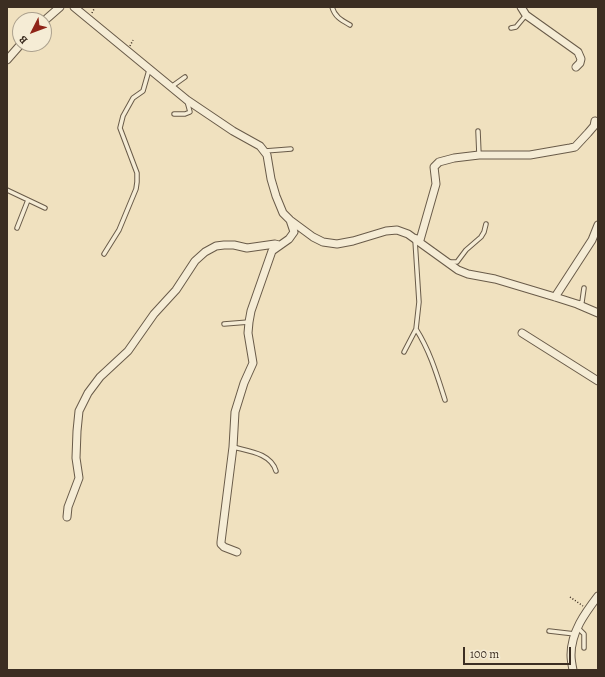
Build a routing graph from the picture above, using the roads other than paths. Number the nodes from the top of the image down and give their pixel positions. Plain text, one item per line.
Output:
1 (60, 7) edge
2 (74, 7) edge
3 (332, 7) edge
4 (521, 7) edge
5 (52, 14) edge
6 (526, 15) junction
7 (350, 25) dead end
8 (511, 28) dead end
9 (14, 52) edge
10 (7, 60) edge
11 (576, 67) dead end
12 (149, 70) junction
13 (185, 77) dead end
14 (171, 87) junction
15 (187, 100) junction
16 (174, 114) dead end
17 (595, 121) dead end
18 (478, 131) dead end
19 (291, 149) dead end
20 (265, 151) junction
21 (479, 155) junction
22 (7, 190) edge
23 (28, 200) junction
24 (45, 208) dead end
25 (290, 220) junction
26 (486, 224) dead end
27 (598, 225) edge
28 (17, 228) dead end
29 (414, 238) junction
30 (279, 246) junction
31 (104, 254) dead end
32 (446, 262) junction
33 (584, 288) dead end
34 (555, 297) junction
35 (577, 304) junction
36 (598, 313) edge
37 (248, 322) junction
38 (224, 324) dead end
39 (416, 329) junction
40 (522, 333) dead end
41 (404, 352) dead end
42 (598, 381) edge
43 (445, 400) dead end
44 (233, 447) junction
45 (276, 471) dead end
46 (67, 517) dead end
47 (237, 552) dead end
48 (598, 596) edge
49 (548, 631) dead end
50 (576, 631) junction
51 (584, 648) dead end
52 (573, 670) edge

1 - 5 street
2 - 12 street
3 - 7 lane
4 - 6 street
6 - 8 lane
6 - 11 street
9 - 10 street
12 - 14 street
12 - 31 lane
13 - 14 lane
14 - 15 street
15 - 16 lane
15 - 20 street
17 - 21 street
18 - 21 lane
19 - 20 lane
20 - 25 street
21 - 29 street
22 - 23 lane
23 - 24 lane
23 - 28 lane
25 - 29 street
25 - 30 street
26 - 32 lane
27 - 34 street
29 - 32 street
29 - 39 lane
30 - 37 street
30 - 46 street
32 - 34 street
33 - 35 lane
34 - 35 street
35 - 36 street
37 - 38 lane
37 - 44 street
39 - 41 lane
39 - 43 lane
40 - 42 street
44 - 45 lane
44 - 47 street
48 - 50 street
49 - 50 lane
50 - 51 lane
50 - 52 street

